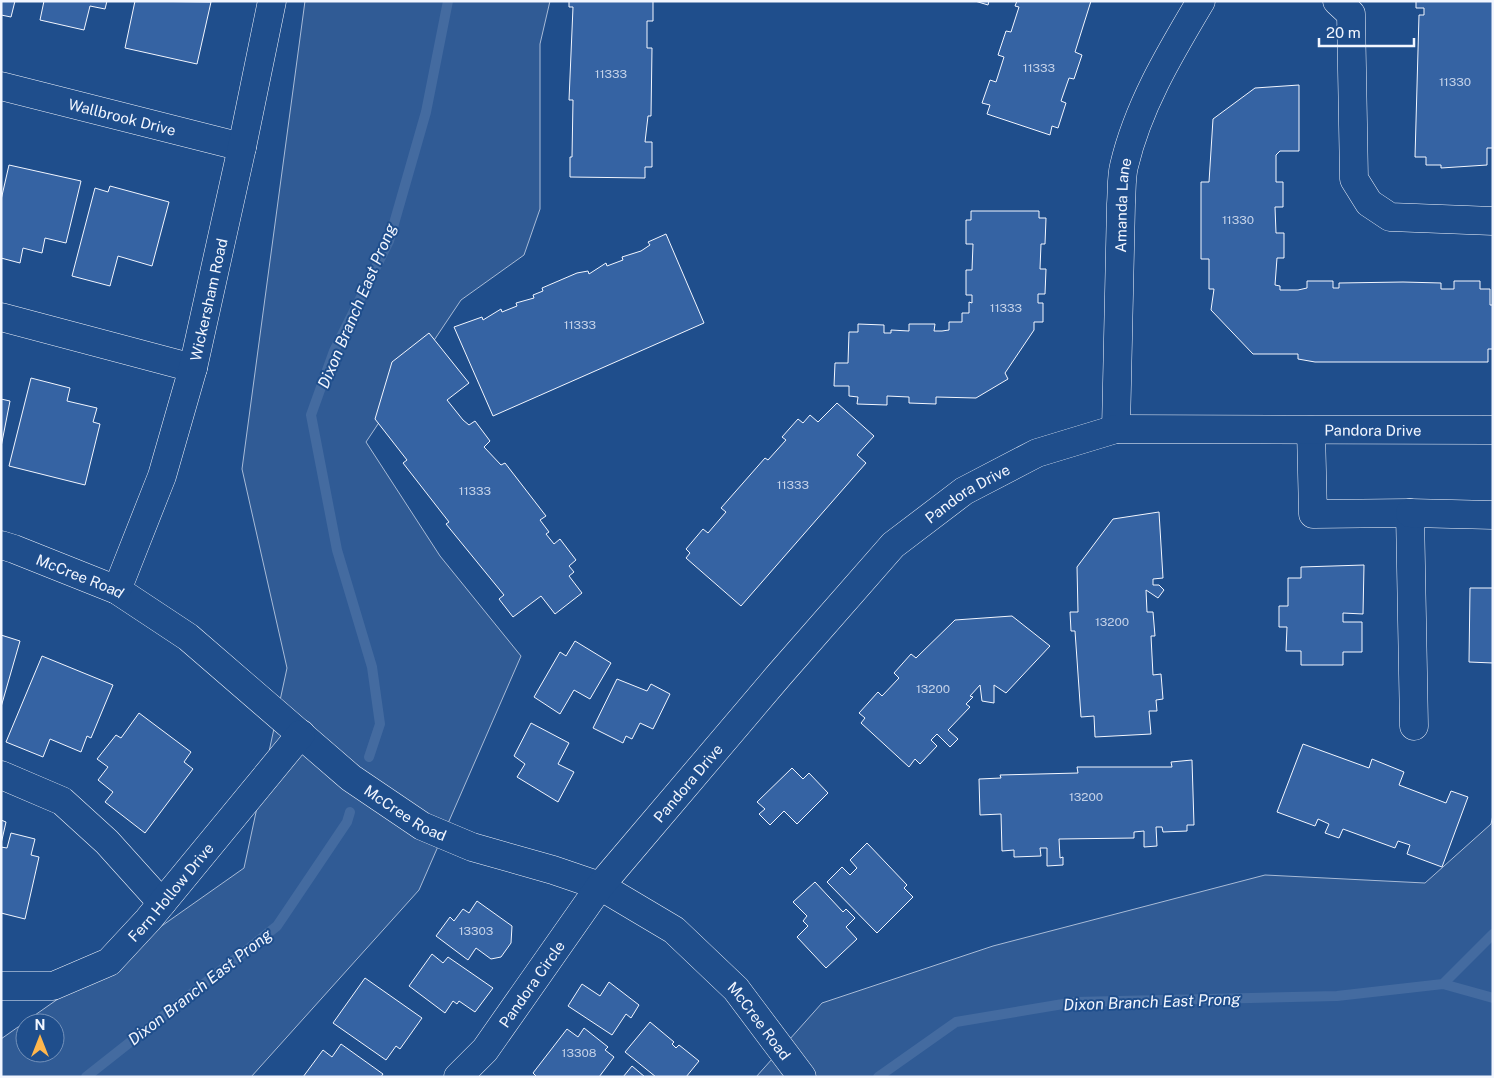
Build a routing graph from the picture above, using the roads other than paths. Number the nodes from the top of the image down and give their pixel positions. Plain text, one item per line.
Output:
1 (272, 1) edge
2 (1201, 1) edge
3 (1338, 1) edge
4 (1, 86) edge
5 (242, 147) junction
6 (1493, 221) edge
7 (1, 317) edge
8 (194, 368) junction
9 (1116, 429) junction
10 (1311, 430) junction
11 (1493, 430) edge
12 (1410, 513) junction
13 (1493, 515) edge
14 (1, 545) edge
15 (117, 590) junction
16 (1414, 726) dead end
17 (301, 734) junction
18 (1, 775) edge
19 (600, 886) junction
20 (162, 903) junction
21 (1, 986) edge
22 (799, 1073) edge
23 (458, 1077) edge

1 - 5 street, Wickersham Road
2 - 9 street, Amanda Lane
3 - 6 street
4 - 5 street, Wallbrook Drive
5 - 8 street, Wickersham Road
7 - 8 street
8 - 15 street, Wickersham Road
9 - 10 street, Pandora Drive
9 - 19 street, Pandora Drive
10 - 11 street, Pandora Drive
10 - 12 street
12 - 13 street
12 - 16 street
14 - 15 street, McCree Road
15 - 17 street, McCree Road
17 - 19 street, McCree Road
17 - 20 street, Fern Hollow Drive
18 - 20 street
19 - 22 street, McCree Road
19 - 23 street, Pandora Circle
20 - 21 street, Fern Hollow Drive

